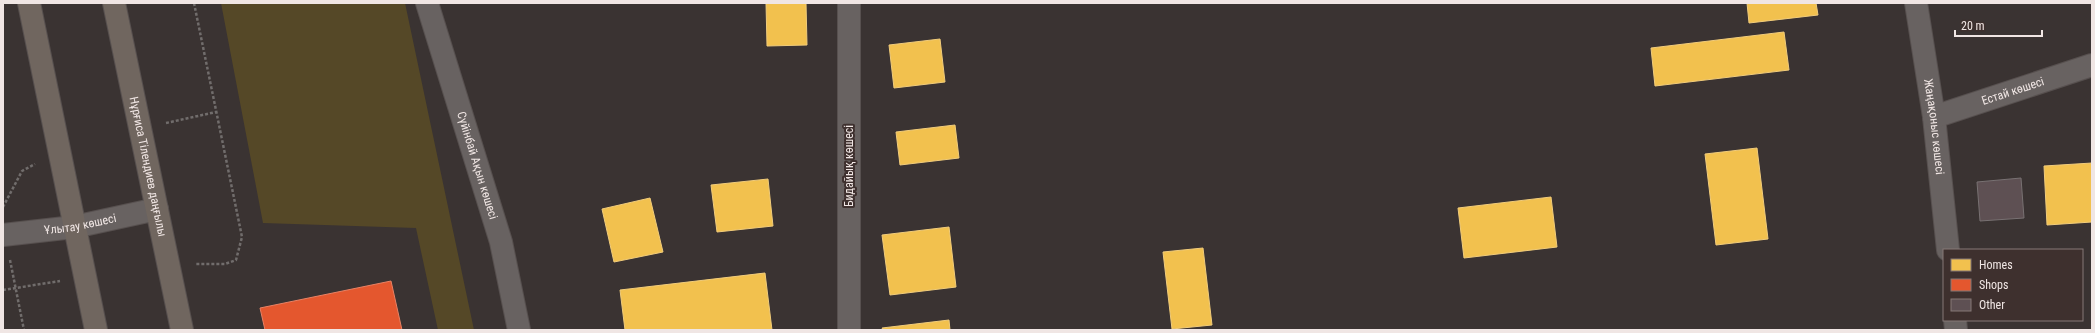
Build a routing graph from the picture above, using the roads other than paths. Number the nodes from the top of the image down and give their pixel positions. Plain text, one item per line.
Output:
1 (29, 3) edge
2 (114, 3) edge
3 (427, 3) edge
4 (849, 3) edge
5 (1916, 3) edge
6 (2092, 64) edge
7 (1934, 117) junction
8 (157, 209) junction
9 (74, 227) junction
10 (4, 234) edge
11 (1948, 249) edge
12 (96, 330) edge
13 (182, 330) edge
14 (519, 330) edge
15 (849, 330) edge

1 - 9 main road
2 - 8 main road, Нұрғиса Тілендиев даңғылы
3 - 14 street, Сүйінбай Ақын көшесі
4 - 15 street, Бидайық көшесі
5 - 7 street, Жаңақоныс көшесі
6 - 7 street, Естай көшесі
7 - 11 street, Жаңақоныс көшесі
8 - 9 street, Ұлытау көшесі
8 - 13 main road, Нұрғиса Тілендиев даңғылы
9 - 10 street, Ұлытау көшесі
9 - 12 main road

